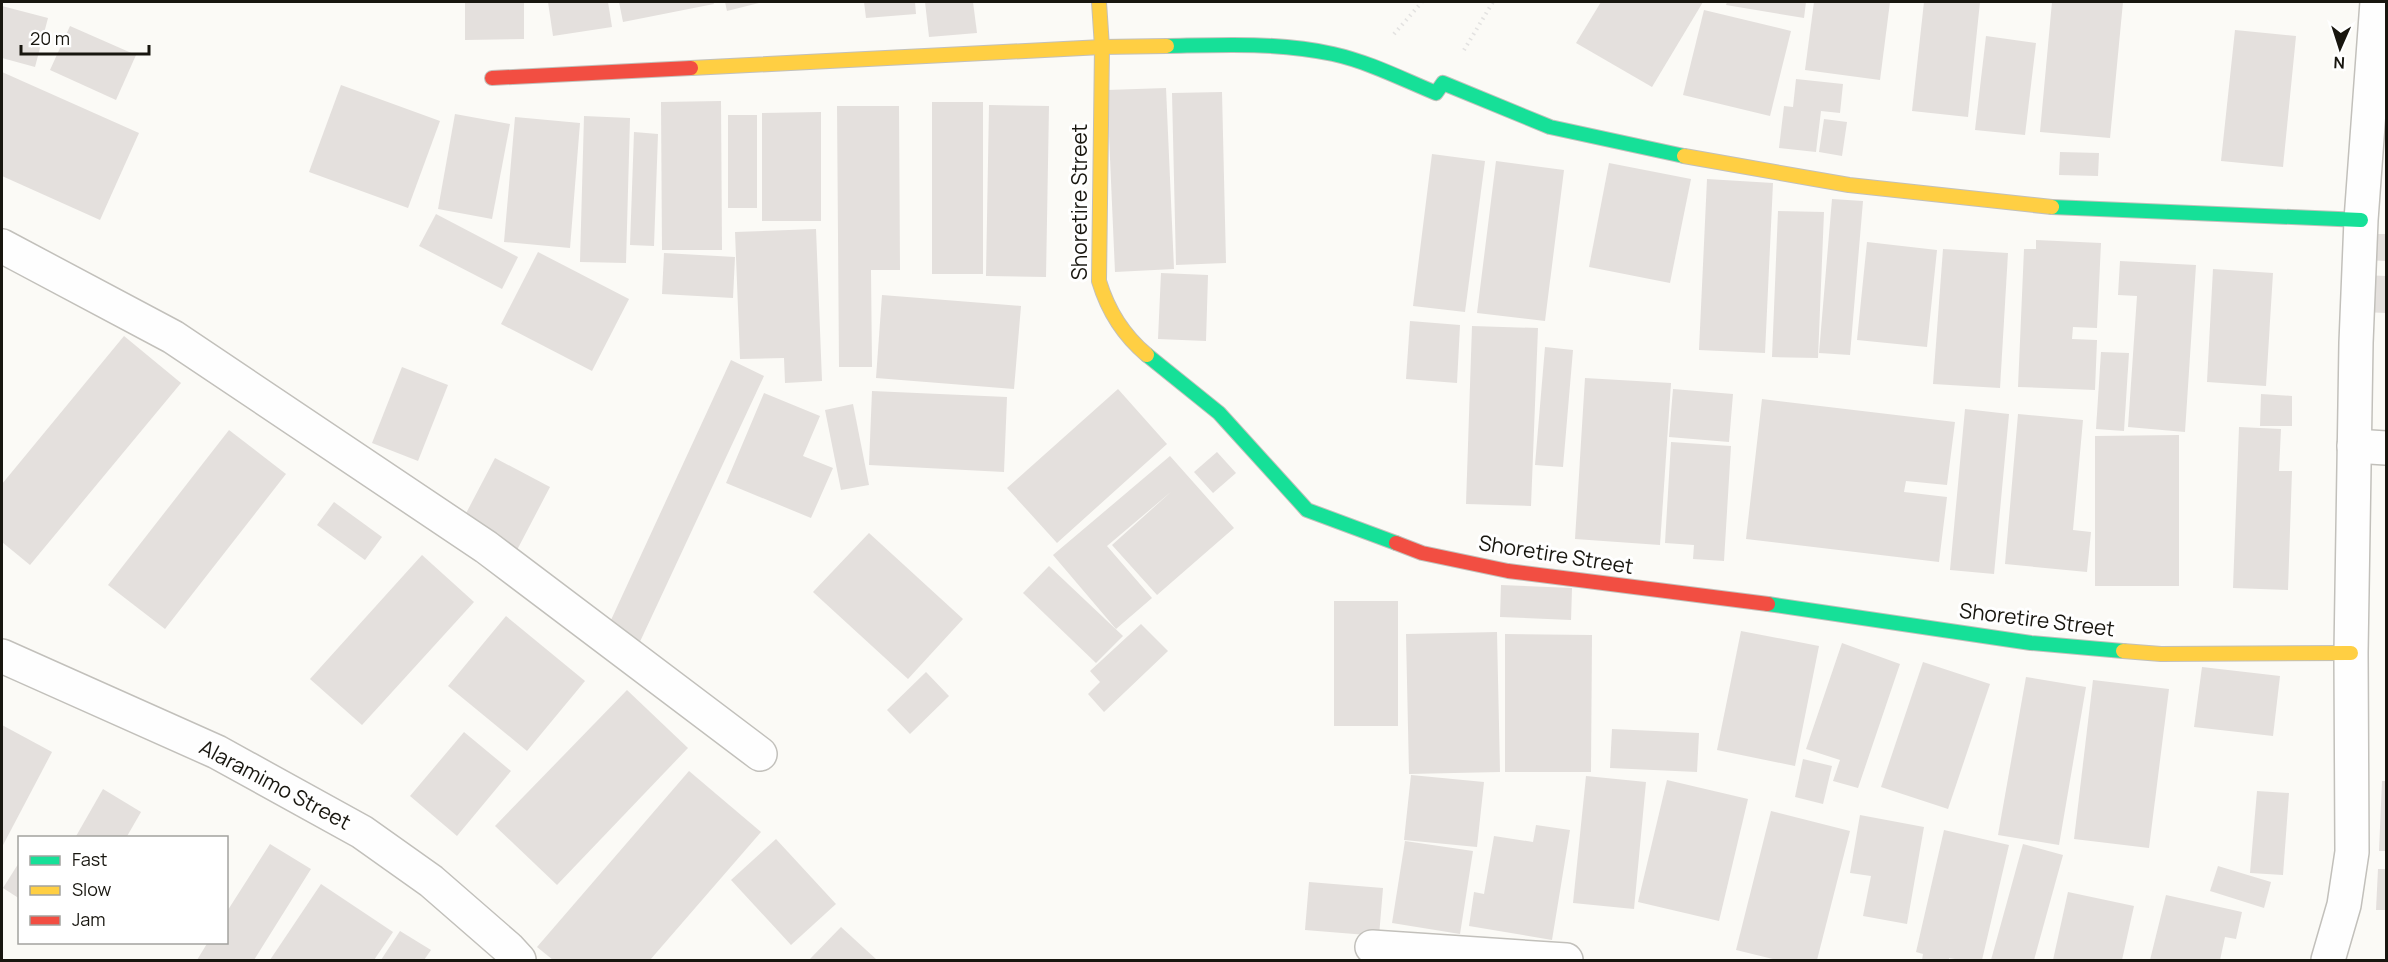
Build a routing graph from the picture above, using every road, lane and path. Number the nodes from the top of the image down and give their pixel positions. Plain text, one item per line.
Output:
1 (1099, 2) edge
2 (1493, 2) edge
3 (2377, 2) edge
4 (1102, 47) junction
5 (492, 78) dead end
6 (1440, 88) junction
7 (2361, 220) junction
8 (2, 246) edge
9 (2354, 446) junction
10 (2386, 448) edge
11 (2351, 653) junction
12 (2, 656) edge
13 (760, 754) dead end
14 (1372, 947) dead end
15 (519, 960) edge
16 (1566, 960) edge
17 (2328, 960) edge

1 - 4 street, Shoretire Street
2 - 6 path
3 - 7 street
4 - 5 street
4 - 6 street
4 - 11 street, Shoretire Street
6 - 7 street
7 - 9 street
8 - 13 street
9 - 10 street
9 - 11 street
11 - 17 street
12 - 15 street, Alaramimo Street
14 - 16 street

